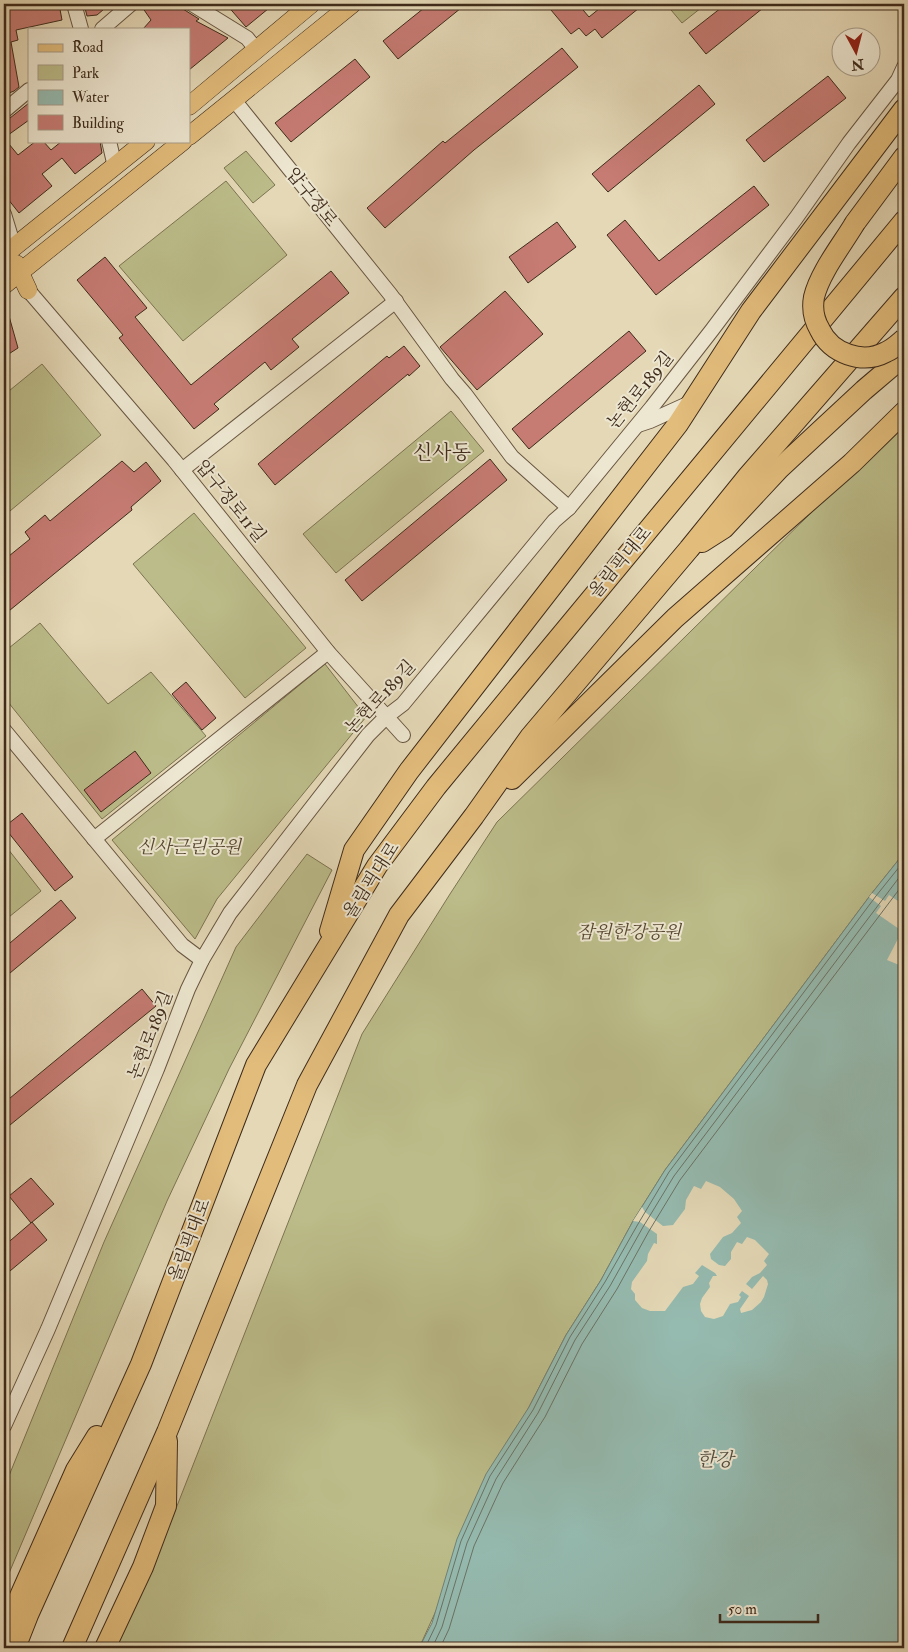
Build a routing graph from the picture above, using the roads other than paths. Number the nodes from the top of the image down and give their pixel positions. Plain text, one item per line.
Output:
1 (74, 4) edge
2 (131, 4) edge
3 (192, 4) edge
4 (311, 4) edge
5 (352, 4) edge
6 (80, 28) edge
7 (103, 28) edge
8 (256, 49) junction
9 (904, 67) edge
10 (219, 82) junction
11 (28, 91) edge
12 (234, 100) junction
13 (190, 105) edge
14 (904, 109) edge
15 (4, 111) edge
16 (190, 135) edge
17 (109, 142) edge
18 (145, 142) edge
19 (182, 142) edge
20 (904, 157) edge
21 (115, 167) junction
22 (4, 214) edge
23 (904, 221) edge
24 (8, 247) edge
25 (19, 273) junction
26 (4, 285) edge
27 (28, 290) joint
28 (393, 297) junction
29 (904, 297) edge
30 (904, 339) edge
31 (904, 356) edge
32 (692, 402) junction
33 (904, 412) edge
34 (636, 425) junction
35 (182, 470) junction
36 (569, 508) junction
37 (690, 550) junction
38 (328, 652) junction
39 (386, 717) junction
40 (4, 730) edge
41 (403, 735) dead end
42 (474, 816) junction
43 (94, 839) junction
44 (202, 960) junction
45 (320, 961) junction
46 (141, 1364) junction
47 (7, 1408) edge
48 (4, 1426) edge
49 (167, 1432) junction
50 (4, 1632) edge
51 (15, 1648) edge
52 (72, 1648) edge
53 (105, 1648) edge

1 - 6 street
2 - 7 street
3 - 8 street
4 - 8 main road
5 - 12 main road
8 - 10 main road
9 - 34 street, 논현로189길
10 - 12 main road
10 - 13 main road
11 - 15 street
12 - 16 main road
12 - 28 street, 압구정로
14 - 32 highway
17 - 21 street
18 - 21 main road
19 - 25 main road
20 - 30 highway, bridge
21 - 24 main road
22 - 24 street
23 - 45 highway, 올림픽대로
24 - 25 main road
25 - 26 main road
25 - 27 main road
27 - 35 street, 압구정로11길
28 - 35 street
28 - 36 street, 압구정로
29 - 37 highway
31 - 37 highway
32 - 34 street
32 - 45 highway
33 - 42 highway
34 - 36 street, 논현로189길
35 - 38 street, 압구정로11길
36 - 39 street, 논현로189길
37 - 42 highway
38 - 39 street, 압구정로11길
38 - 43 street
39 - 41 street, 압구정로11길
39 - 44 street, 논현로189길
40 - 43 street
42 - 49 highway
43 - 44 street
44 - 47 street, 논현로189길
45 - 46 highway, 올림픽대로
46 - 50 highway
46 - 51 highway, 올림픽대로
47 - 48 street, 논현로189길
49 - 52 highway
49 - 53 highway

